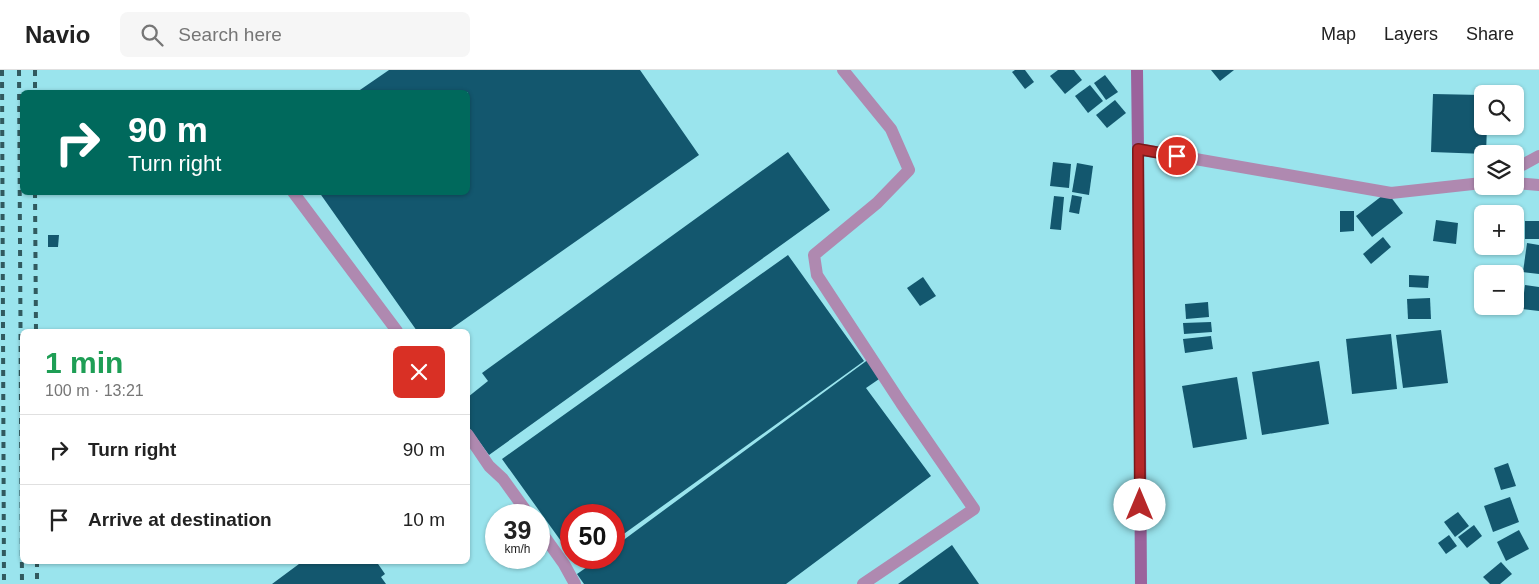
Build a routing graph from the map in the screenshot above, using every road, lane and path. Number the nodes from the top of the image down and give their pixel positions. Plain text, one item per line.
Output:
1 (843, 70) edge
2 (1136, 70) edge
3 (1138, 149) junction
4 (1539, 156) edge
5 (1524, 165) edge
6 (1474, 184) edge
7 (1524, 184) edge
8 (1539, 185) edge
9 (295, 195) edge
10 (396, 329) edge
11 (470, 438) edge
12 (521, 504) edge
13 (550, 544) edge
14 (575, 584) edge
15 (863, 584) edge
16 (1141, 584) edge

1 - 15 street
2 - 3 main road
3 - 6 street
3 - 16 main road
4 - 5 street
7 - 8 street
9 - 10 street
11 - 12 street
13 - 14 street

